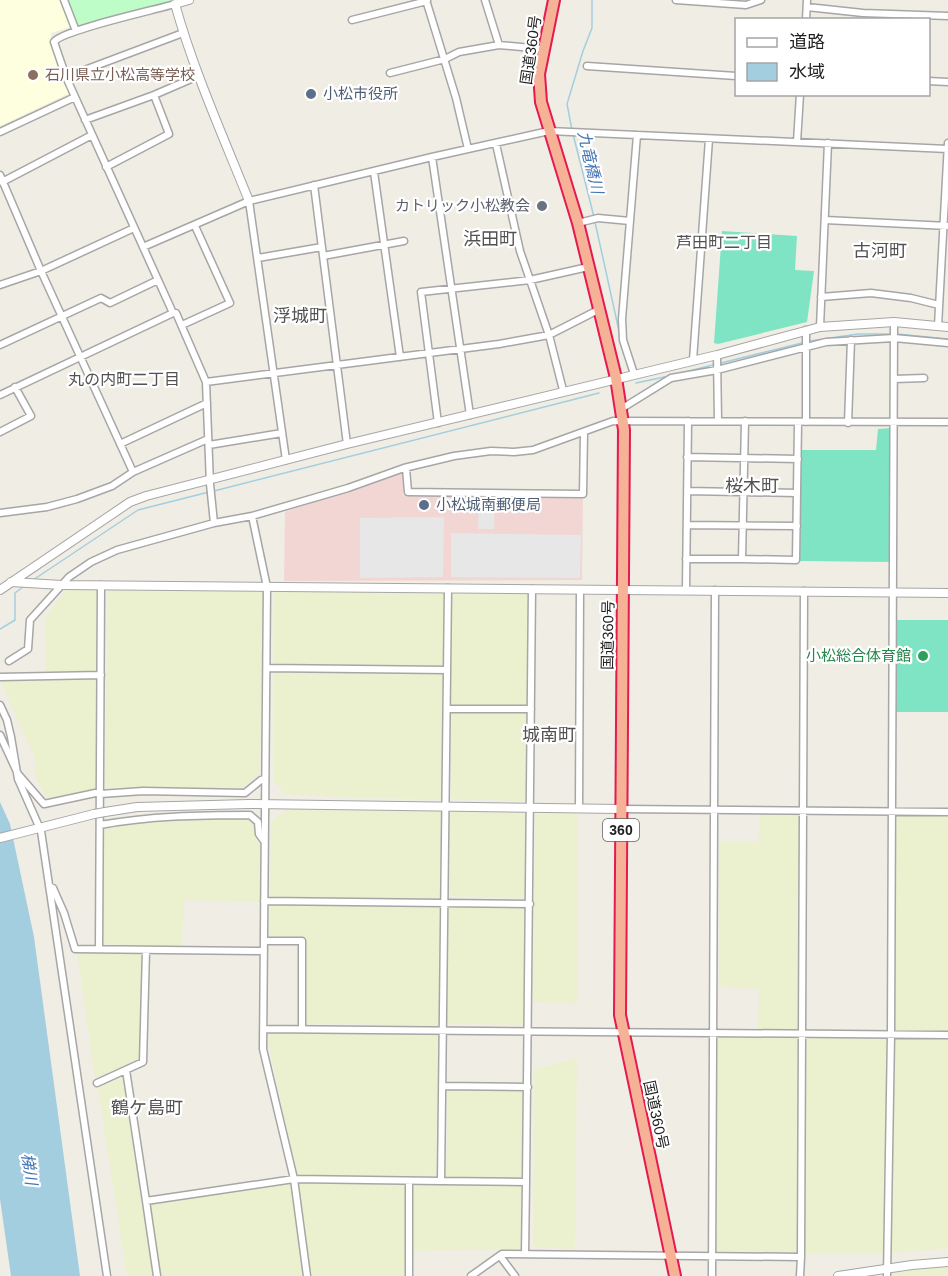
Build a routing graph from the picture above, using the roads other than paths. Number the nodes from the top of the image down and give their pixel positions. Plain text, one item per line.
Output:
1 (64, 0) edge
2 (189, 0) edge
3 (426, 0) edge
4 (485, 0) edge
5 (554, 0) edge
6 (676, 0) edge
7 (761, 0) edge
8 (175, 4) junction
9 (807, 4) edge
10 (948, 16) edge
11 (352, 20) dead end
12 (76, 31) junction
13 (183, 33) junction
14 (499, 45) junction
15 (543, 49) junction
16 (445, 58) junction
17 (587, 66) dead end
18 (390, 73) dead end
19 (198, 76) junction
20 (735, 76) edge
21 (66, 77) junction
22 (930, 81) edge
23 (948, 82) edge
24 (154, 95) junction
25 (800, 96) edge
26 (75, 97) junction
27 (85, 120) junction
28 (549, 131) junction
29 (0, 132) edge
30 (92, 135) junction
31 (637, 135) junction
32 (709, 139) junction
33 (797, 142) junction
34 (828, 143) junction
35 (948, 143) edge
36 (495, 144) junction
37 (468, 149) junction
38 (948, 149) edge
39 (432, 157) junction
40 (106, 166) junction
41 (374, 172) junction
42 (0, 175) edge
43 (2, 182) edge
44 (314, 186) junction
45 (249, 201) junction
46 (825, 220) junction
47 (630, 221) junction
48 (578, 224) junction
49 (195, 226) junction
50 (946, 226) edge
51 (134, 228) junction
52 (404, 241) dead end
53 (384, 245) junction
54 (143, 247) junction
55 (322, 247) junction
56 (323, 256) junction
57 (258, 258) junction
58 (588, 267) junction
59 (41, 271) junction
60 (158, 280) junction
61 (530, 280) junction
62 (0, 285) edge
63 (450, 289) junction
64 (821, 297) junction
65 (939, 305) junction
66 (598, 310) junction
67 (173, 314) junction
68 (62, 316) junction
69 (894, 322) junction
70 (182, 325) junction
71 (938, 326) junction
72 (820, 327) junction
73 (948, 327) edge
74 (806, 330) junction
75 (549, 335) junction
76 (894, 338) junction
77 (851, 340) junction
78 (948, 343) edge
79 (0, 345) edge
80 (806, 347) junction
81 (460, 348) junction
82 (428, 353) junction
83 (717, 354) junction
84 (81, 356) junction
85 (399, 357) junction
86 (693, 360) junction
87 (337, 365) junction
88 (717, 370) junction
89 (634, 374) junction
90 (274, 375) junction
91 (616, 378) junction
92 (924, 378) dead end
93 (894, 379) junction
94 (206, 382) junction
95 (15, 387) junction
96 (563, 390) junction
97 (0, 394) edge
98 (207, 403) junction
99 (621, 409) junction
100 (470, 416) junction
101 (623, 421) junction
102 (688, 421) junction
103 (718, 421) junction
104 (744, 421) junction
105 (895, 422) junction
106 (948, 422) edge
107 (438, 423) junction
108 (802, 423) junction
109 (848, 423) junction
110 (0, 432) edge
111 (584, 432) junction
112 (282, 433) junction
113 (208, 442) junction
114 (120, 444) junction
115 (347, 444) junction
116 (687, 457) junction
117 (744, 458) junction
118 (798, 459) junction
119 (286, 460) junction
120 (406, 468) junction
121 (133, 472) junction
122 (210, 482) junction
123 (687, 491) junction
124 (743, 492) junction
125 (797, 493) junction
126 (0, 513) edge
127 (252, 516) junction
128 (214, 523) junction
129 (687, 525) junction
130 (743, 526) junction
131 (796, 526) junction
132 (686, 559) junction
133 (742, 559) junction
134 (10, 582) junction
135 (62, 585) junction
136 (101, 585) junction
137 (267, 587) junction
138 (448, 588) junction
139 (532, 589) junction
140 (0, 590) edge
141 (580, 590) junction
142 (623, 590) junction
143 (686, 590) junction
144 (715, 590) junction
145 (804, 591) junction
146 (893, 592) junction
147 (948, 593) edge
148 (9, 661) dead end
149 (267, 668) junction
150 (447, 670) junction
151 (101, 675) junction
152 (0, 677) edge
153 (0, 705) edge
154 (447, 709) junction
155 (531, 709) junction
156 (0, 735) edge
157 (18, 774) junction
158 (265, 779) junction
159 (100, 793) junction
160 (265, 805) junction
161 (446, 807) junction
162 (530, 808) junction
163 (579, 808) junction
164 (621, 808) junction
165 (714, 811) junction
166 (804, 811) junction
167 (891, 811) junction
168 (948, 812) edge
169 (100, 825) junction
170 (35, 828) junction
171 (0, 838) edge
172 (265, 842) junction
173 (49, 885) junction
174 (264, 901) junction
175 (444, 903) junction
176 (530, 904) junction
177 (264, 941) junction
178 (99, 949) junction
179 (146, 950) junction
180 (264, 951) junction
181 (263, 1029) junction
182 (302, 1029) junction
183 (443, 1030) junction
184 (529, 1031) junction
185 (623, 1032) junction
186 (713, 1034) junction
187 (891, 1034) junction
188 (801, 1035) junction
189 (948, 1035) edge
190 (126, 1070) junction
191 (97, 1083) dead end
192 (442, 1086) junction
193 (528, 1087) junction
194 (294, 1179) junction
195 (409, 1181) junction
196 (441, 1182) junction
197 (526, 1182) junction
198 (146, 1201) junction
199 (525, 1254) junction
200 (711, 1255) junction
201 (500, 1256) junction
202 (671, 1256) junction
203 (801, 1257) junction
204 (948, 1262) edge
205 (887, 1272) edge
206 (107, 1276) edge
207 (157, 1276) edge
208 (307, 1276) edge
209 (409, 1276) edge
210 (471, 1276) edge
211 (515, 1276) edge
212 (675, 1276) edge
213 (712, 1276) edge
214 (800, 1276) edge
215 (838, 1276) edge

1 - 12 street
2 - 8 street
3 - 11 street
3 - 16 street
4 - 14 street
5 - 15 highway, 国道360号 / 360
6 - 7 street
8 - 12 street
8 - 13 street
9 - 10 street
12 - 21 street
13 - 19 street
13 - 21 street
14 - 15 street
14 - 16 street
15 - 28 highway, 国道360号 / 360
16 - 18 street
16 - 37 street
17 - 20 street
19 - 24 street
19 - 45 street
21 - 26 street
22 - 23 street
24 - 27 street
24 - 40 street
25 - 33 street
26 - 27 street
26 - 29 street
27 - 30 street
28 - 31 street
28 - 36 street
28 - 48 highway, 国道360号 / 360
30 - 40 street
30 - 43 street
31 - 32 street
31 - 47 street
32 - 33 street
32 - 86 street
33 - 34 street
34 - 38 street
34 - 46 street
35 - 38 street
36 - 37 street
36 - 61 street
37 - 39 street
38 - 50 street
39 - 41 street
39 - 63 street
40 - 51 street
41 - 44 street
41 - 53 street
42 - 43 street
43 - 59 street
44 - 45 street
44 - 55 street
45 - 49 street
45 - 57 street
46 - 50 street
46 - 64 street
47 - 48 street
47 - 89 street
48 - 58 highway, 国道360号 / 360
49 - 54 street
49 - 70 street
50 - 65 street
51 - 54 street
51 - 59 street
52 - 53 street
53 - 56 street
53 - 85 street
54 - 60 street
55 - 56 street
55 - 57 street
56 - 87 street
57 - 90 street
58 - 61 street
58 - 66 highway, 国道360号 / 360
59 - 62 street
59 - 68 street
60 - 67 street
60 - 68 street
61 - 63 street
61 - 75 street
63 - 81 street
63 - 82 street
64 - 65 street
64 - 72 street
65 - 71 street
66 - 75 street
66 - 91 highway, 国道360号 / 360
67 - 70 street
67 - 84 street
68 - 79 street
68 - 84 street
69 - 71 street
69 - 72 street
69 - 76 street
70 - 94 street
71 - 73 street
72 - 74 street
74 - 80 street
74 - 83 street
75 - 81 street
75 - 96 street
76 - 77 street
76 - 78 street
76 - 93 street
77 - 80 street
77 - 109 street
80 - 88 street
80 - 108 street
81 - 82 street
81 - 100 street
82 - 85 street
82 - 107 street
83 - 86 street
83 - 88 street
84 - 95 street
84 - 114 street
85 - 87 street
86 - 89 street
87 - 90 street
87 - 115 street
88 - 99 street
88 - 103 street
89 - 91 street
90 - 94 street
90 - 112 street
91 - 96 street
91 - 99 highway, 国道360号 / 360
92 - 93 street
93 - 105 street
94 - 98 street
95 - 97 street
95 - 110 street
96 - 100 street
98 - 113 street
98 - 114 street
99 - 101 highway, 国道360号 / 360
100 - 107 street
101 - 102 street
101 - 111 street
101 - 142 highway, 国道360号 / 360
102 - 103 street
102 - 116 street
103 - 104 street
104 - 108 street
104 - 117 street
105 - 106 street
105 - 109 street
105 - 146 street
107 - 115 street
108 - 109 street
108 - 118 street
111 - 120 street
111 - 120 street
112 - 113 street
112 - 119 street
113 - 121 street
113 - 122 street
114 - 121 street
115 - 119 street
116 - 117 street
116 - 123 street
117 - 118 street
117 - 124 street
118 - 125 street
119 - 122 street
120 - 127 street
121 - 126 street
122 - 128 street
122 - 134 street
123 - 124 street
123 - 129 street
124 - 125 street
124 - 130 street
125 - 131 street
127 - 128 street
127 - 137 street
128 - 135 street
129 - 130 street
129 - 132 street
130 - 131 street
130 - 133 street
131 - 133 street
132 - 133 street
132 - 143 street
134 - 135 street
134 - 140 street
135 - 136 street
135 - 148 street
136 - 137 street
136 - 151 street
137 - 138 street
137 - 149 street
138 - 139 street
138 - 150 street
139 - 141 street
139 - 155 street
141 - 142 street
141 - 163 street
142 - 143 street
142 - 164 highway, 国道360号 / 360
143 - 144 street
144 - 145 street
144 - 165 street
145 - 146 street
145 - 166 street
146 - 147 street
146 - 167 street
149 - 150 street
149 - 158 street
150 - 154 street
151 - 152 street
151 - 159 street
153 - 157 street
154 - 155 street
154 - 161 street
155 - 162 street
156 - 157 street
157 - 159 street
157 - 170 street
158 - 159 street
158 - 160 street
159 - 169 street
160 - 161 street
160 - 170 street, bridge
160 - 172 street
161 - 162 street
161 - 175 street
162 - 163 street
162 - 176 street
163 - 164 street
164 - 165 street
164 - 185 highway, 国道360号 / 360
165 - 166 street
165 - 186 street
166 - 167 street
166 - 188 street
167 - 168 street
167 - 187 street
169 - 172 street
169 - 178 street
170 - 171 street
170 - 173 street
172 - 174 street
173 - 178 street
173 - 206 street
174 - 175 street
174 - 177 street
175 - 176 street
175 - 183 street
176 - 184 street
177 - 180 street
177 - 182 street
178 - 179 street
179 - 180 street
179 - 190 street
180 - 181 street
181 - 182 street
181 - 194 street
182 - 183 street
183 - 184 street
183 - 192 street
184 - 185 street
184 - 193 street
185 - 186 street
185 - 202 highway, 国道360号 / 360
186 - 188 street
186 - 200 street
187 - 188 street
187 - 189 street
187 - 205 street
188 - 203 street
190 - 191 street
190 - 198 street
192 - 193 street
192 - 196 street
193 - 197 street
194 - 195 street
194 - 198 street
194 - 208 street
195 - 196 street
195 - 209 street
196 - 197 street
197 - 199 street
198 - 207 street
199 - 201 street
199 - 202 street
200 - 202 street
200 - 203 street
200 - 213 street
201 - 210 street
201 - 211 street
202 - 212 highway, 国道360号 / 360
203 - 214 street
204 - 205 street
205 - 215 street

